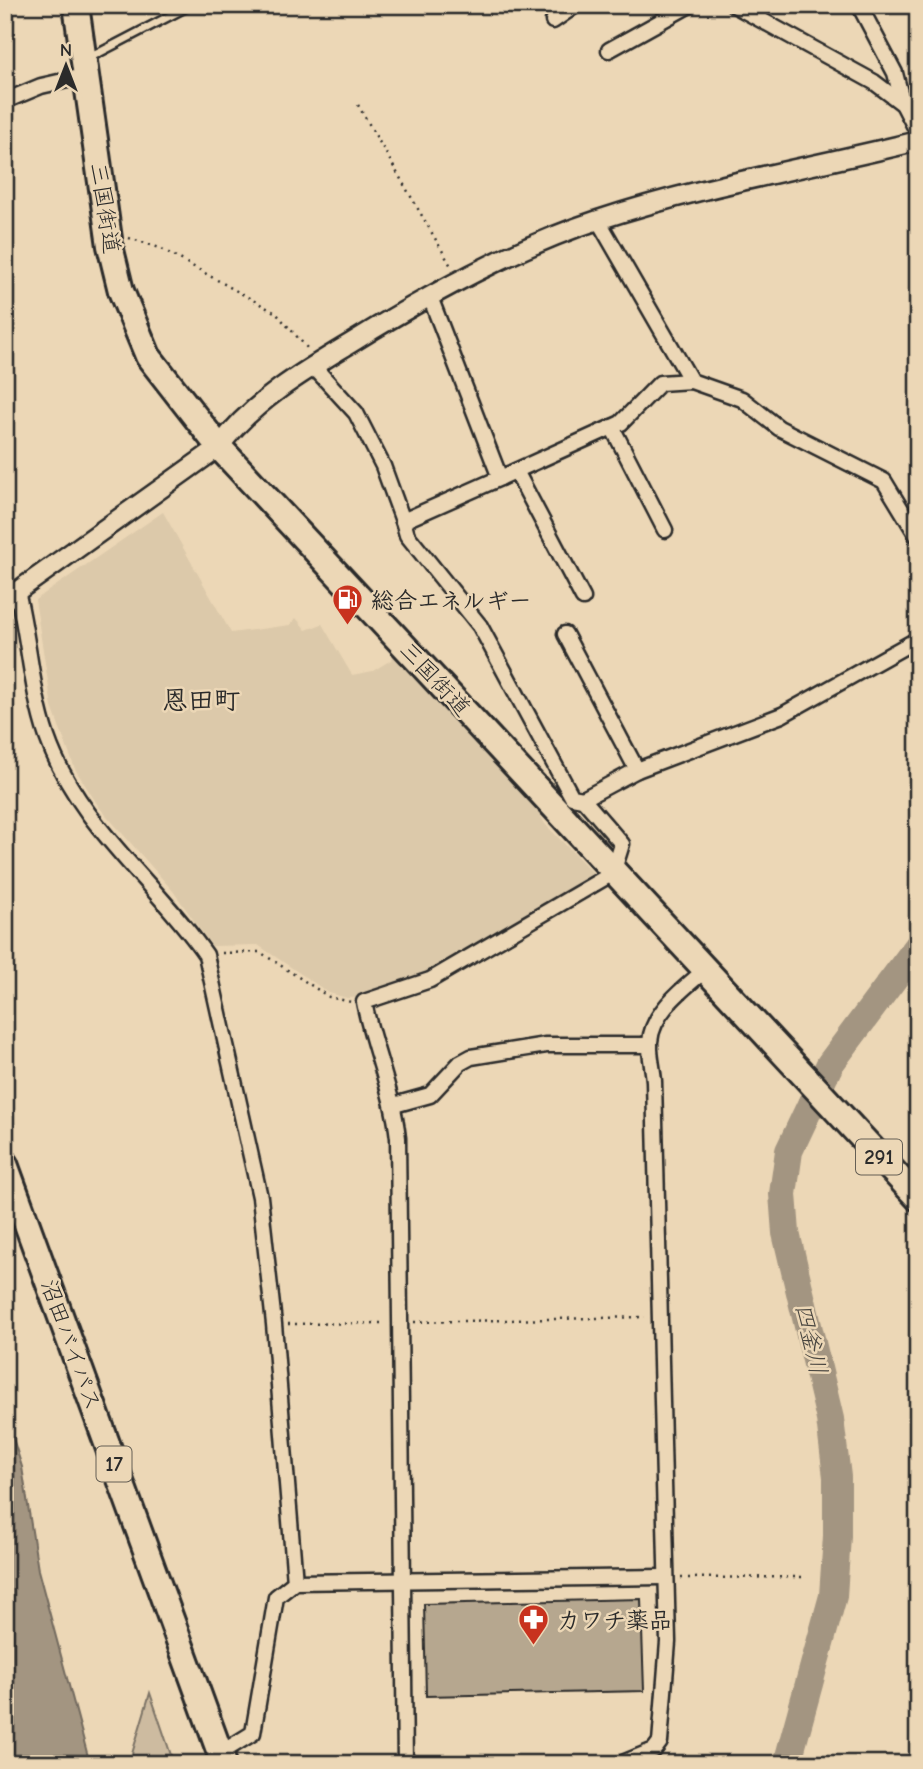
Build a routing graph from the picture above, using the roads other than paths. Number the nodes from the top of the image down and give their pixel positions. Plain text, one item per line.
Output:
1 (76, 5) edge
2 (191, 5) edge
3 (576, 5) edge
4 (690, 5) edge
5 (734, 5) edge
6 (859, 5) edge
7 (553, 21) dead end
8 (609, 50) dead end
9 (84, 69) junction
10 (5, 101) edge
11 (904, 104) junction
12 (918, 133) edge
13 (918, 141) edge
14 (598, 220) junction
15 (430, 297) junction
16 (316, 364) junction
17 (691, 382) junction
18 (612, 427) junction
19 (219, 447) junction
20 (516, 471) junction
21 (500, 478) junction
22 (403, 521) junction
23 (665, 530) dead end
24 (918, 537) edge
25 (11, 595) edge
26 (583, 598) dead end
27 (565, 634) dead end
28 (918, 639) edge
29 (636, 770) junction
30 (583, 799) junction
31 (612, 873) junction
32 (704, 971) junction
33 (650, 1045) junction
34 (394, 1105) junction
35 (5, 1164) edge
36 (918, 1198) edge
37 (664, 1577) junction
38 (295, 1582) junction
39 (404, 1582) junction
40 (222, 1759) edge
41 (405, 1764) edge
42 (620, 1764) edge

1 - 9 highway, 三国街道 / 291
2 - 9 lane
3 - 7 street
4 - 8 street
5 - 11 street
6 - 11 street
9 - 10 street
9 - 19 highway, 三国街道 / 291
11 - 12 street
13 - 14 street
14 - 15 street
14 - 17 street
15 - 16 street
15 - 21 street
16 - 19 street
16 - 22 street
17 - 18 street
17 - 24 street
18 - 20 street
18 - 23 street
19 - 25 street
19 - 31 highway, 三国街道 / 291
20 - 21 street
20 - 26 street
21 - 22 street
22 - 30 street
25 - 38 street
27 - 29 street
28 - 29 street
29 - 30 street
30 - 31 street
31 - 32 highway, 三国街道 / 291
31 - 34 street
32 - 33 street
32 - 36 highway, 三国街道 / 291
33 - 34 street
33 - 37 street
34 - 39 street
35 - 40 highway, 沼田バイパス / 17
37 - 39 street
37 - 42 street
38 - 39 street
38 - 40 street
39 - 41 street

